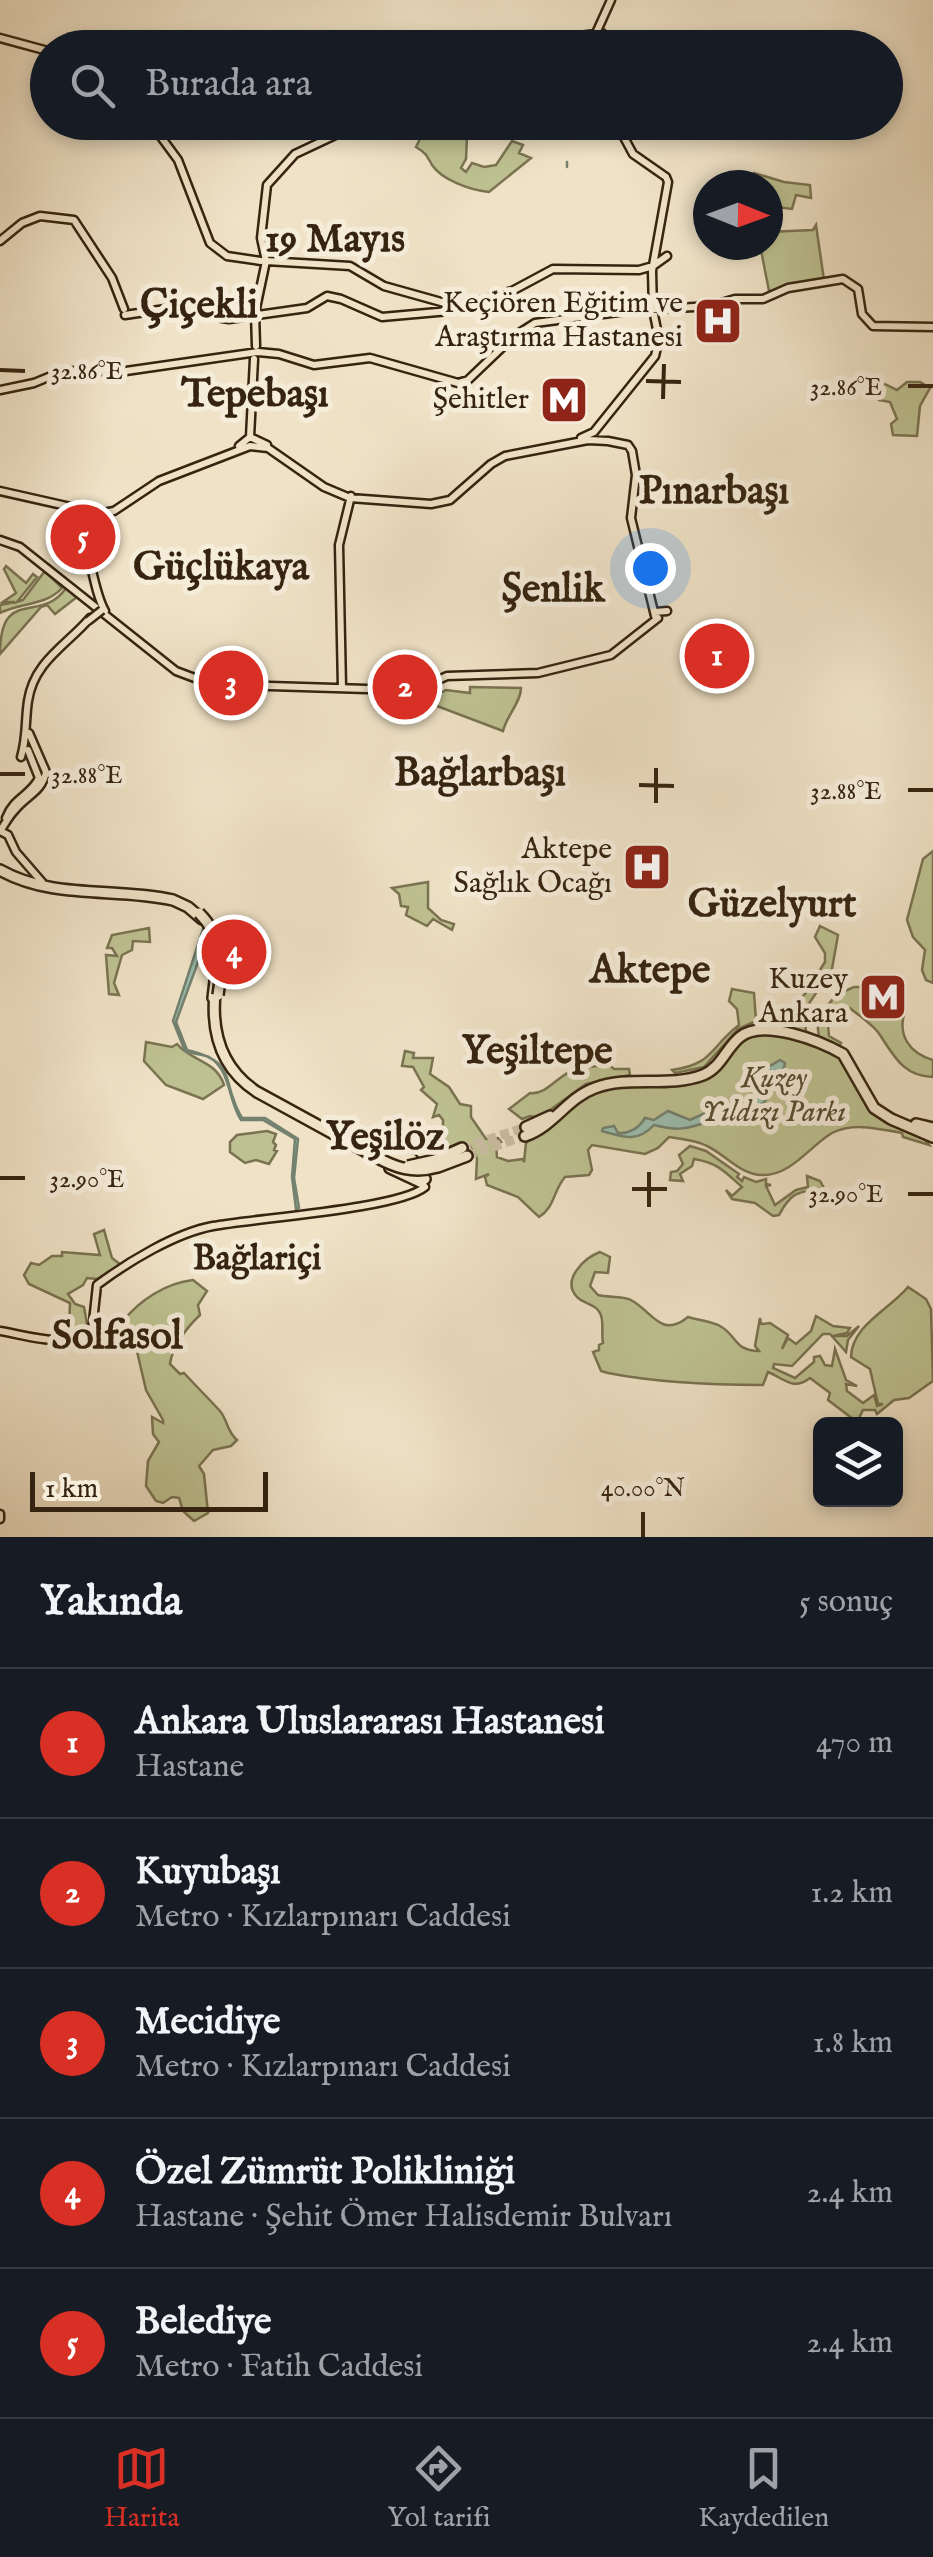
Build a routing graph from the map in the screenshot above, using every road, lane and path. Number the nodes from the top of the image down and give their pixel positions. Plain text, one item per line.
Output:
1 (612, 1) edge
2 (599, 30) edge
3 (0, 38) edge
4 (30, 47) edge
5 (163, 140) edge
6 (325, 140) edge
7 (628, 140) edge
8 (0, 242) edge
9 (655, 249) junction
10 (264, 261) junction
11 (652, 264) junction
12 (635, 270) junction
13 (109, 276) dead end
14 (653, 285) junction
15 (656, 308) junction
16 (449, 310) junction
17 (640, 310) junction
18 (125, 315) dead end
19 (254, 315) junction
20 (656, 319) junction
21 (933, 327) edge
22 (255, 346) dead end
23 (255, 358) dead end
24 (0, 390) edge
25 (594, 436) junction
26 (253, 441) junction
27 (0, 491) edge
28 (352, 497) junction
29 (65, 508) junction
30 (85, 514) junction
31 (81, 531) junction
32 (0, 540) edge
33 (95, 590) junction
34 (82, 597) junction
35 (101, 609) junction
36 (344, 687) junction
37 (29, 745) junction
38 (21, 757) dead end
39 (2, 827) edge
40 (0, 867) edge
41 (32, 875) junction
42 (202, 918) junction
43 (220, 959) junction
44 (216, 1026) junction
45 (323, 1126) junction
46 (526, 1132) tunnel mouth
47 (933, 1135) edge
48 (464, 1152) tunnel mouth
49 (412, 1159) junction
50 (441, 1162) junction
51 (404, 1174) junction
52 (423, 1184) junction
53 (92, 1314) junction
54 (0, 1329) edge

1 - 2 main road
3 - 4 main road
5 - 10 main road
6 - 10 main road
7 - 9 main road
8 - 13 main road
9 - 11 main road
9 - 11 main road
10 - 16 main road
10 - 19 main road
11 - 12 main road
11 - 14 main road
12 - 14 main road
12 - 16 main road
14 - 15 main road
15 - 17 main road
15 - 20 main road
15 - 21 main road
16 - 19 main road
17 - 20 main road
17 - 24 main road
18 - 19 main road
19 - 22 main road
20 - 25 main road
23 - 26 main road
25 - 28 main road
25 - 36 main road
26 - 28 main road
26 - 30 main road
27 - 29 main road
28 - 36 main road
29 - 30 main road
29 - 31 main road
30 - 31 main road
31 - 33 main road
32 - 34 main road
33 - 34 main road
33 - 35 main road
34 - 35 main road
35 - 36 main road
35 - 37 main road, bridge
37 - 38 main road
37 - 39 main road
39 - 41 main road
40 - 41 highway
40 - 42 highway
41 - 42 highway
42 - 43 highway
42 - 43 highway
42 - 44 highway, bridge
43 - 44 highway
44 - 45 highway
45 - 49 highway
45 - 50 highway, bridge
45 - 51 highway
46 - 47 highway
48 - 50 highway
49 - 51 highway
49 - 52 highway
50 - 52 highway
50 - 52 highway
51 - 52 highway
52 - 53 main road
53 - 54 main road
53 - 54 main road

